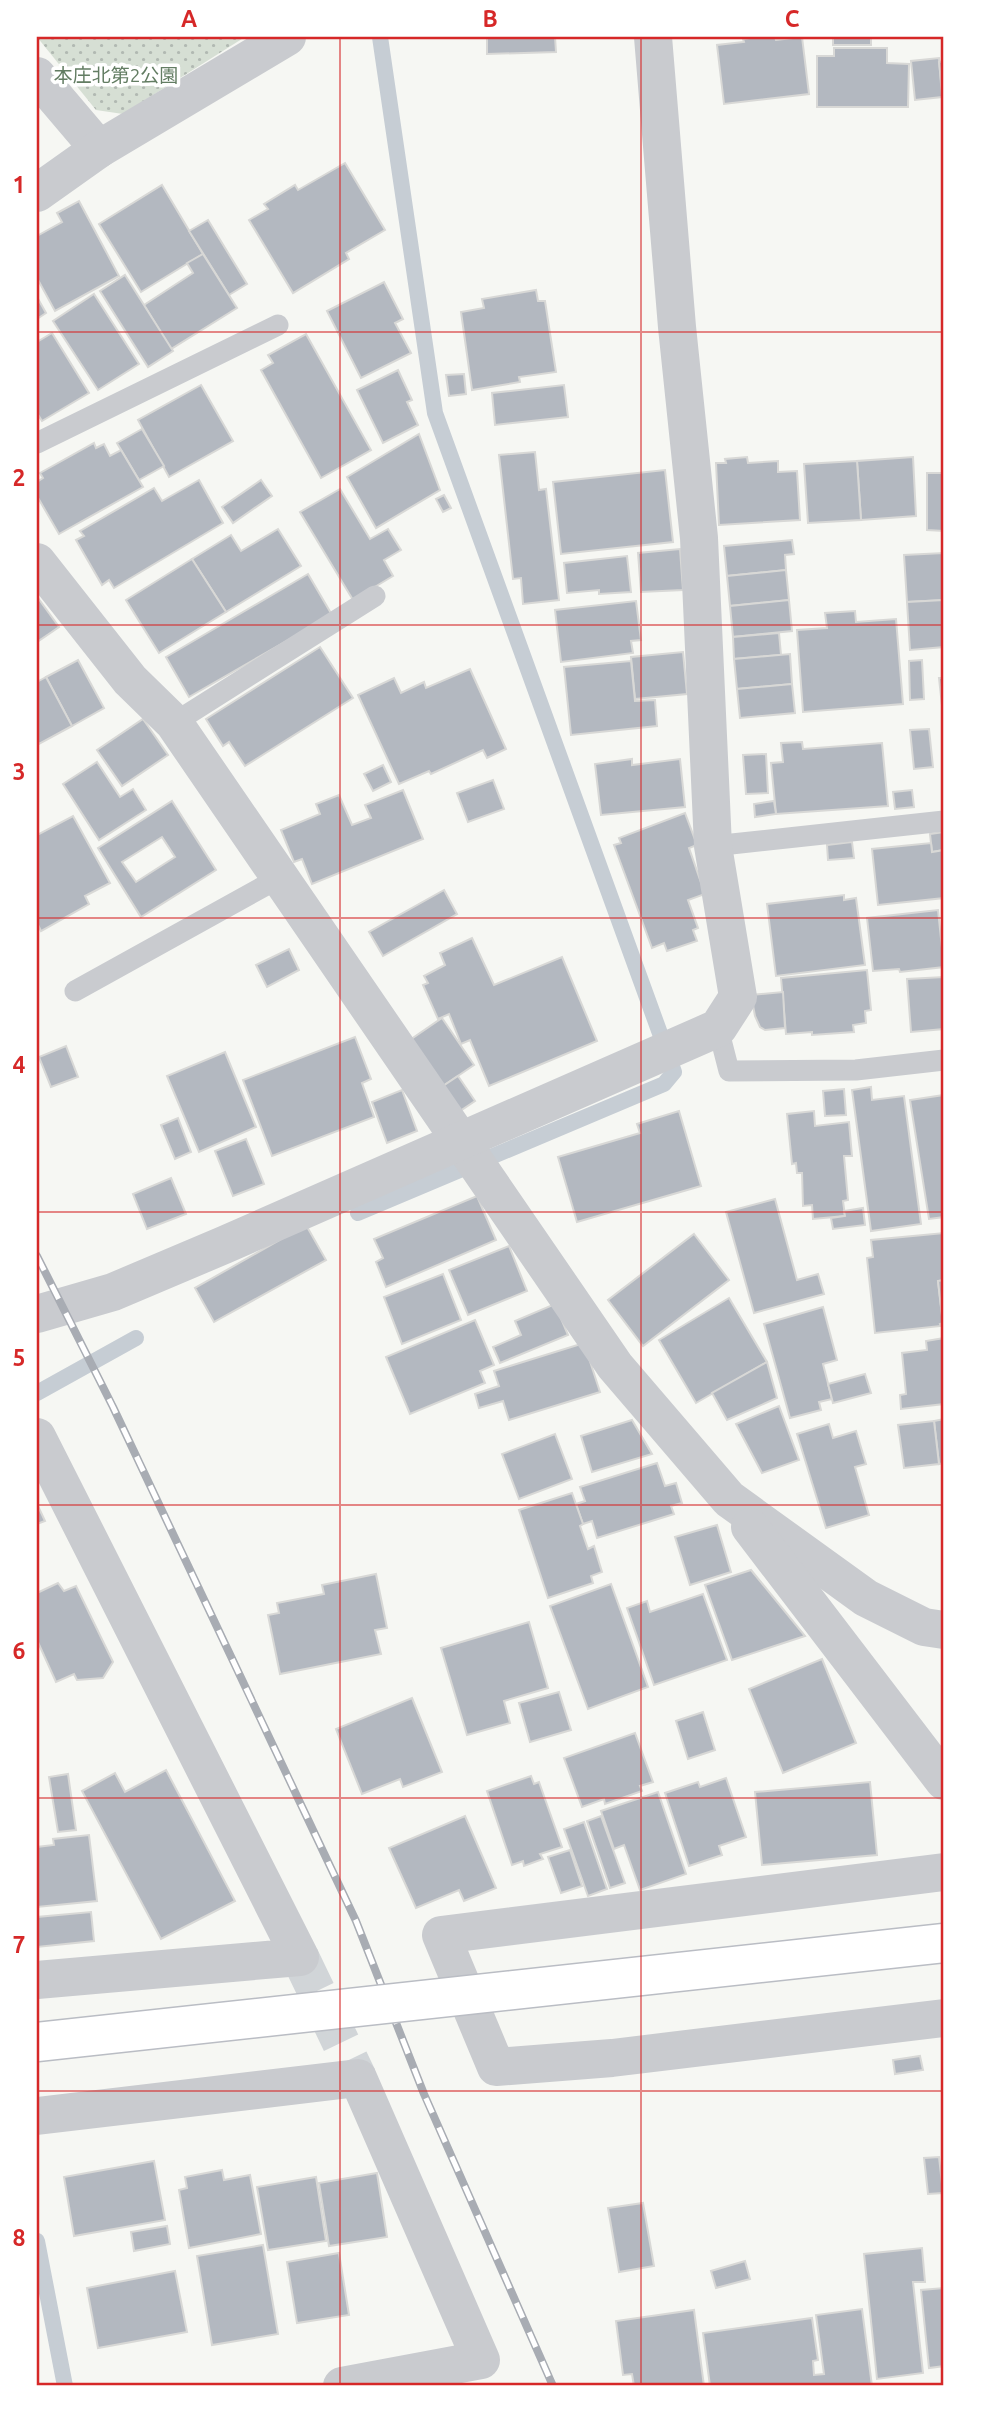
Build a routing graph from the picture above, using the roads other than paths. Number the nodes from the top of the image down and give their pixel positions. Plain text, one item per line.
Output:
1 (286, 37) edge
2 (653, 37) edge
3 (37, 76) edge
4 (99, 149) junction
5 (37, 194) edge
6 (278, 324) dead end
7 (37, 443) edge
8 (37, 562) edge
9 (375, 596) dead end
10 (174, 723) junction
11 (944, 821) edge
12 (713, 846) junction
13 (279, 878) junction
14 (75, 991) dead end
15 (686, 1042) junction
16 (944, 1060) edge
17 (473, 1159) junction
18 (37, 1314) edge
19 (37, 1437) edge
20 (729, 1499) junction
21 (944, 1630) edge
22 (944, 1781) edge
23 (944, 1872) edge
24 (944, 1943) edge
25 (37, 1980) edge
26 (944, 2018) edge
27 (37, 2042) edge
28 (37, 2116) edge
29 (342, 2386) edge

1 - 4 street
2 - 12 street
3 - 4 street
4 - 5 street
6 - 7 lane
8 - 10 street
9 - 10 lane
10 - 13 street
11 - 12 lane
12 - 15 street
13 - 14 lane
13 - 17 street
15 - 16 lane
15 - 17 street
17 - 18 street
17 - 20 street
19 - 25 street
20 - 21 street
20 - 22 street
23 - 26 street
24 - 27 street, bridge
28 - 29 street

